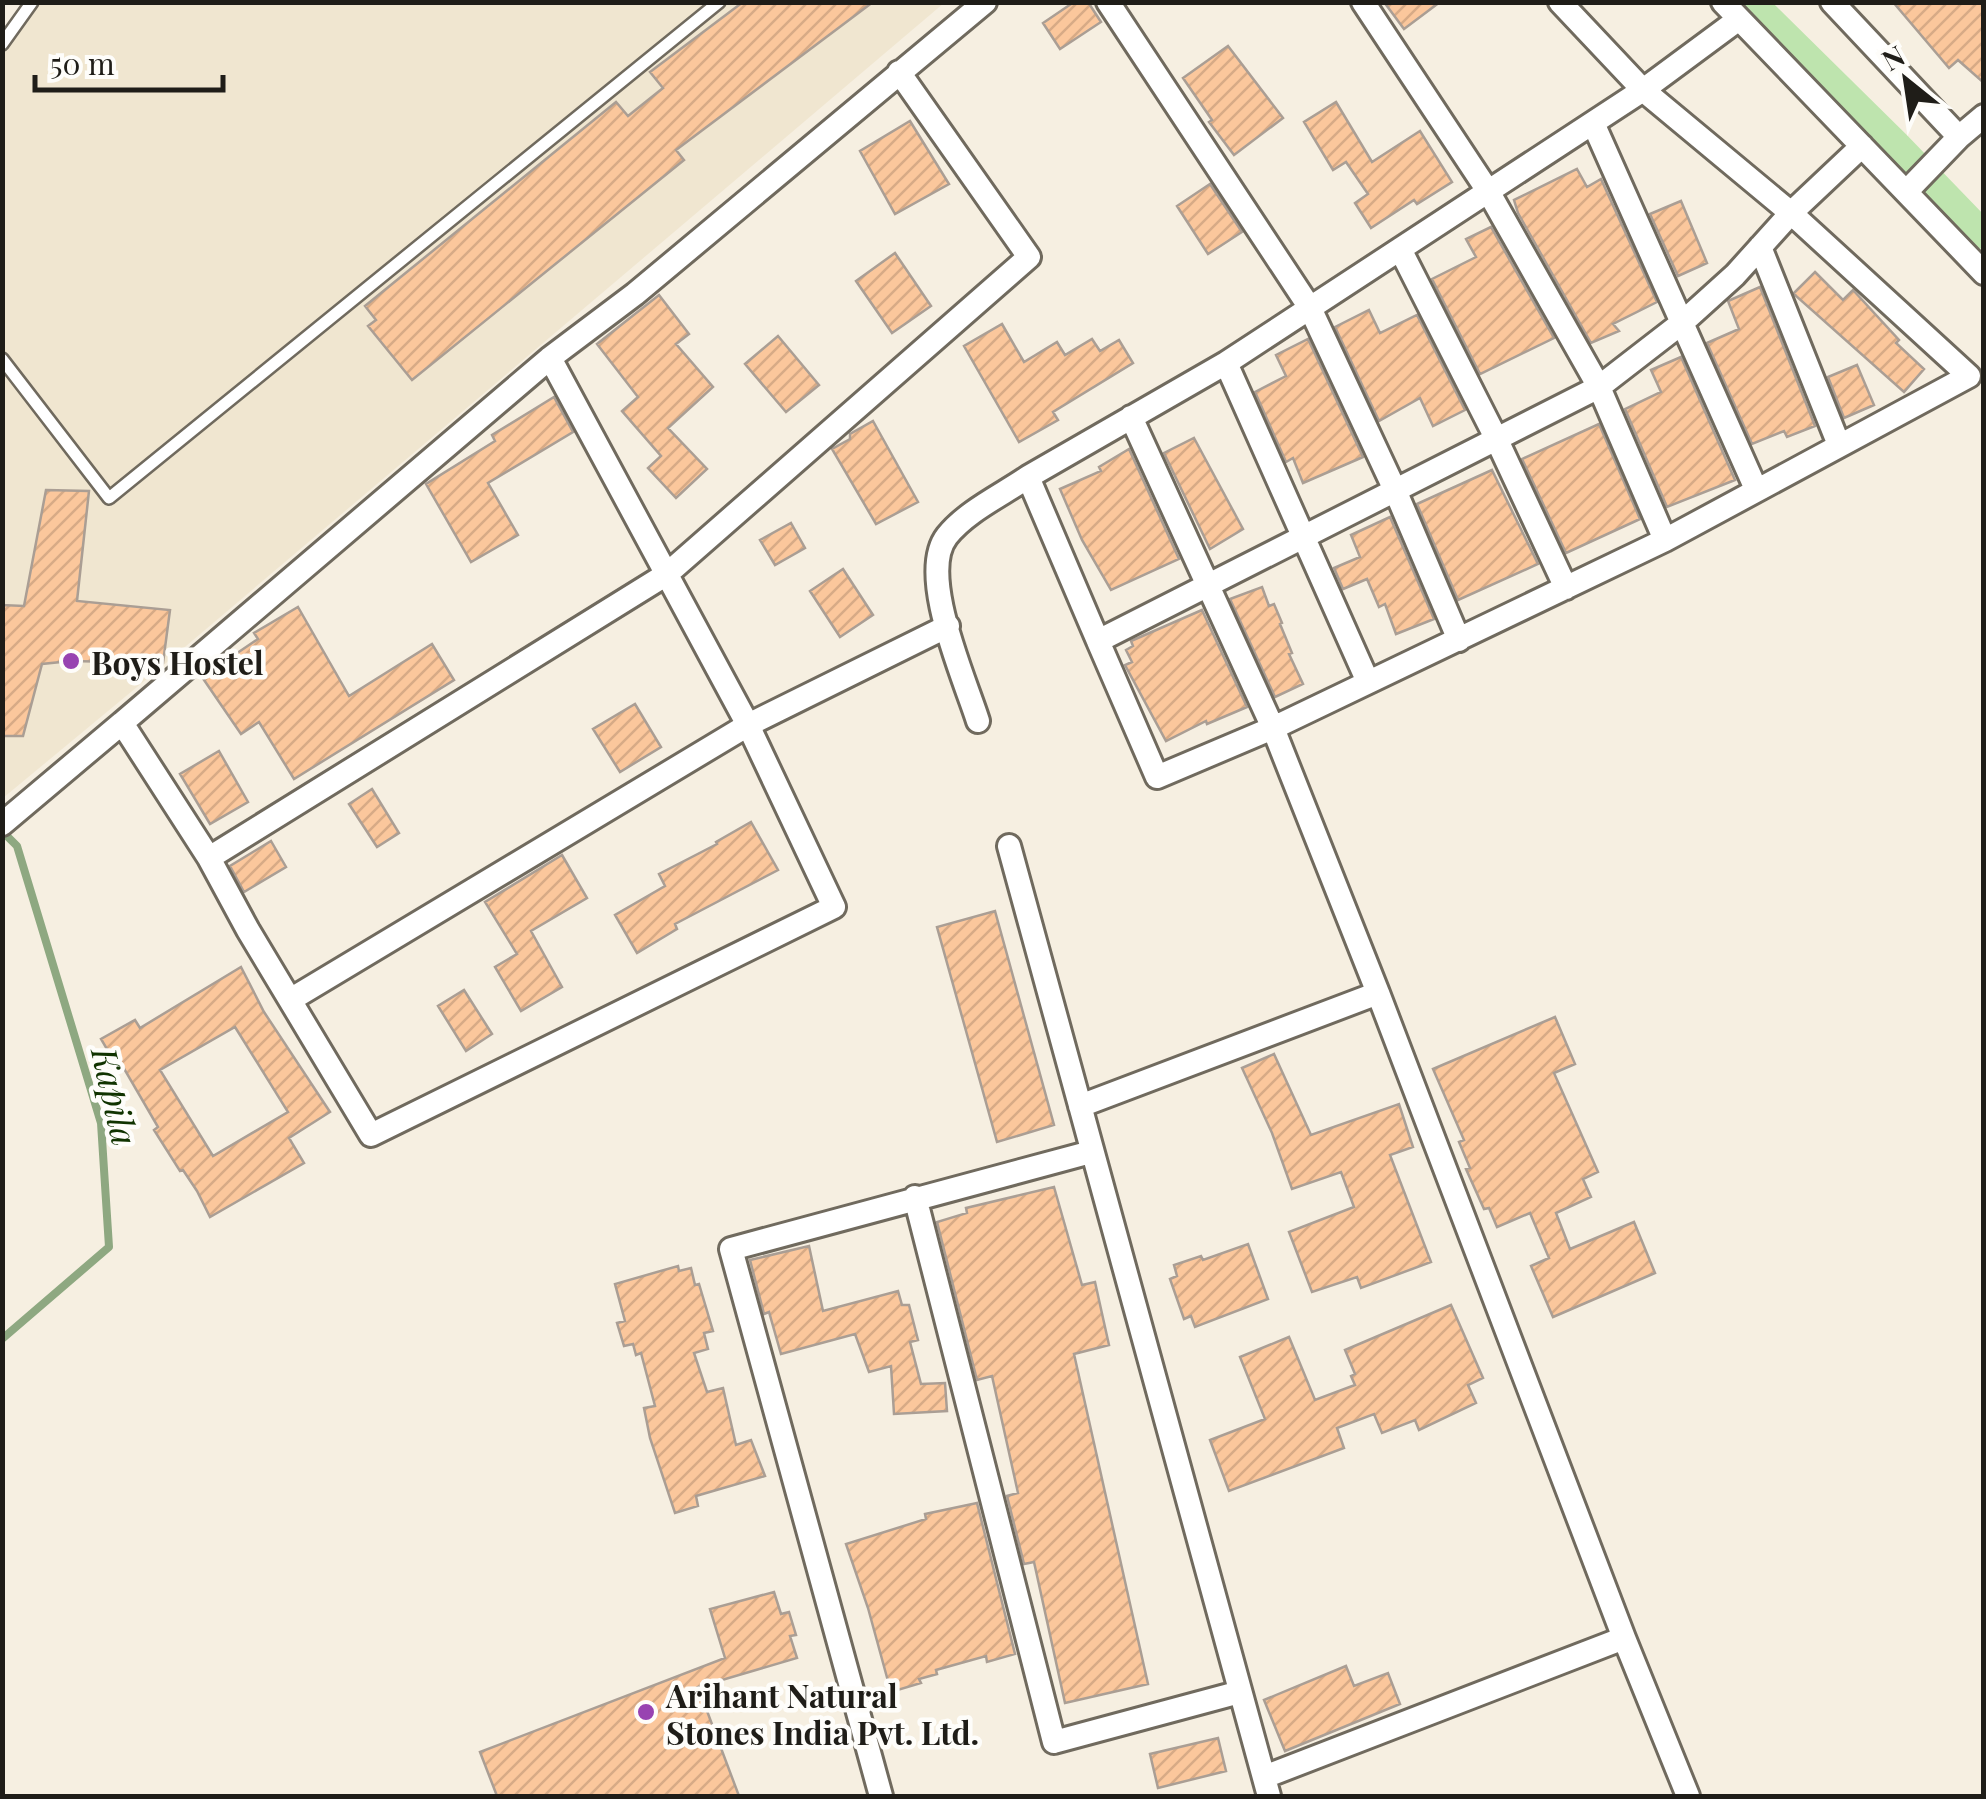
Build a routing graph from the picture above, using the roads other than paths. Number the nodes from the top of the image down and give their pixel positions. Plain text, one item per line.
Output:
1 (32, 2) edge
2 (718, 2) edge
3 (984, 2) edge
4 (1108, 2) edge
5 (1363, 2) edge
6 (1560, 2) edge
7 (1832, 2) edge
8 (1731, 11) edge
9 (2, 44) edge
10 (899, 72) junction
11 (1643, 90) junction
12 (1982, 120) edge
13 (1594, 123) junction
14 (1959, 137) junction
15 (1862, 146) junction
16 (1488, 192) junction
17 (1906, 192) junction
18 (1791, 212) junction
19 (1760, 247) junction
20 (1400, 249) junction
21 (1984, 273) edge
22 (1310, 308) junction
23 (1683, 322) junction
24 (550, 358) junction
25 (2, 359) edge
26 (1226, 363) junction
27 (1599, 387) junction
28 (1131, 417) junction
29 (1496, 438) junction
30 (1839, 445) junction
31 (1028, 477) junction
32 (1756, 489) junction
33 (1395, 490) junction
34 (1302, 536) junction
35 (1665, 540) junction
36 (667, 574) junction
37 (1207, 585) junction
38 (1566, 588) junction
39 (948, 626) junction
40 (1459, 640) junction
41 (1098, 641) junction
42 (1368, 682) junction
43 (978, 721) dead end
44 (122, 723) junction
45 (748, 724) junction
46 (1273, 728) junction
47 (2, 824) edge
48 (1009, 846) dead end
49 (209, 858) junction
50 (1378, 993) junction
51 (290, 1000) junction
52 (1080, 1106) junction
53 (1091, 1152) junction
54 (915, 1197) junction
55 (1624, 1638) junction
56 (1240, 1692) junction
57 (1266, 1786) edge
58 (881, 1796) edge
59 (1688, 1796) edge

1 - 9 lane
2 - 25 lane
3 - 10 street
4 - 22 street
5 - 16 street
6 - 11 street
7 - 14 street
8 - 11 street
8 - 15 street
10 - 24 street
10 - 36 street
11 - 13 street
11 - 18 street
12 - 14 street
13 - 16 street
13 - 23 street
14 - 17 street
15 - 17 street
15 - 18 street
16 - 20 street
16 - 27 street
17 - 21 street
18 - 19 street
18 - 30 street
19 - 23 street
19 - 30 street
20 - 22 street
20 - 29 street
22 - 26 street
22 - 33 street
23 - 27 street
23 - 32 street
24 - 36 street
24 - 44 street
26 - 28 street
26 - 34 street
27 - 29 street
27 - 35 street
28 - 31 street
28 - 37 street
29 - 33 street
29 - 38 street
30 - 32 street
31 - 39 street
31 - 41 street
32 - 35 street
33 - 34 street
33 - 40 street
34 - 37 street
34 - 42 street
35 - 38 street
36 - 45 street
36 - 49 street
37 - 41 street
37 - 46 street
38 - 40 street
39 - 43 street
39 - 45 street
40 - 42 street
41 - 46 street
42 - 46 street
44 - 47 street
44 - 49 street
45 - 51 street
45 - 51 street
46 - 50 street
48 - 52 street
49 - 51 street
50 - 52 street
50 - 55 street
52 - 53 street
53 - 54 street
53 - 56 street
54 - 56 street
54 - 58 street
55 - 57 street
55 - 59 street
56 - 57 street

